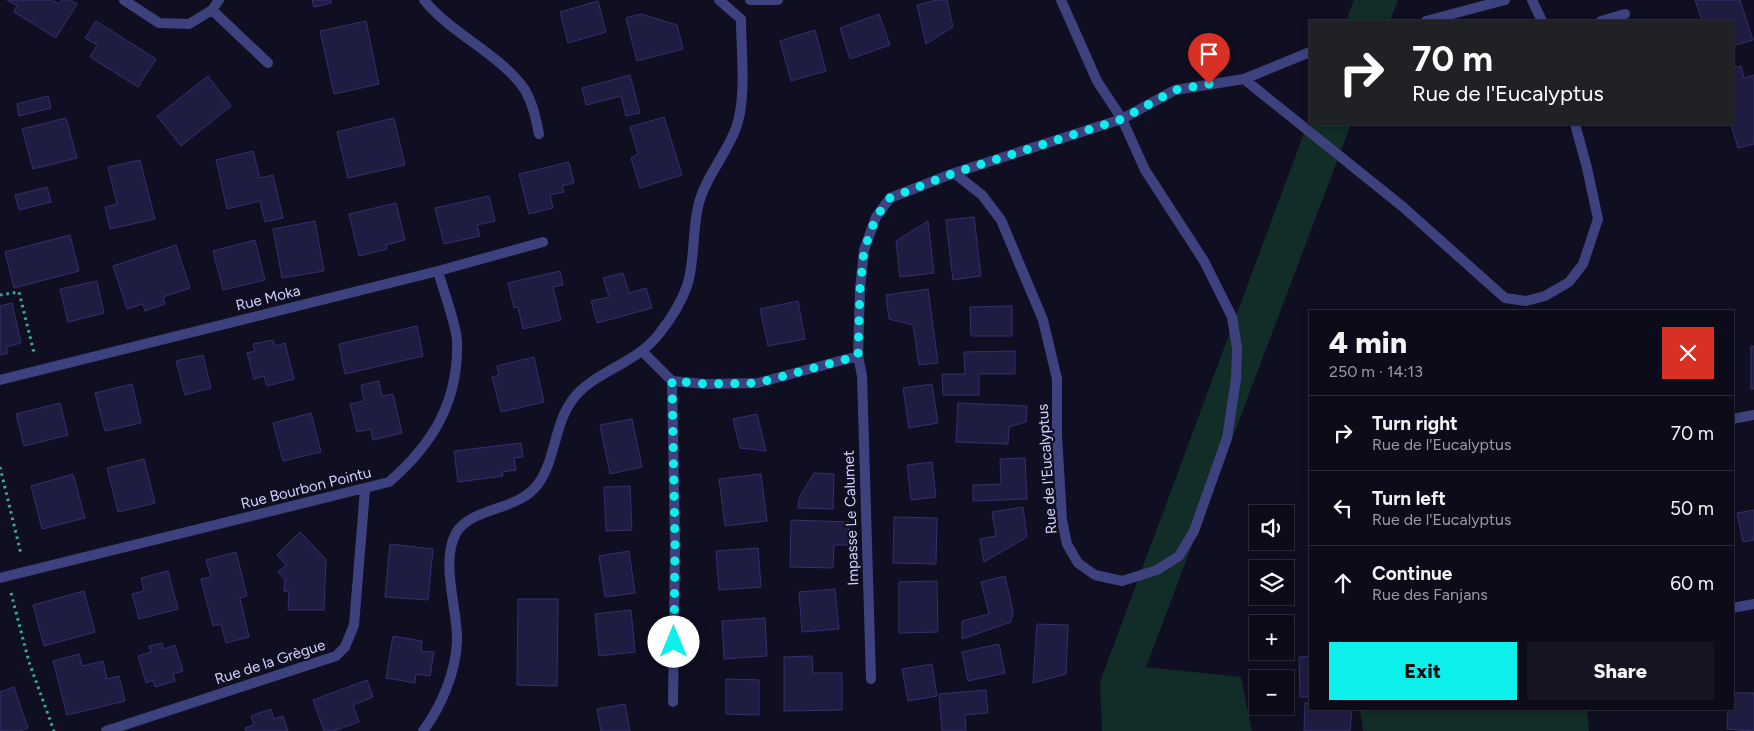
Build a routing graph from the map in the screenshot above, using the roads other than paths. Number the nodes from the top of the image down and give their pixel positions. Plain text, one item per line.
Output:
1 (124, 0) edge
2 (219, 0) edge
3 (424, 0) edge
4 (719, 0) edge
5 (750, 0) edge
6 (778, 0) edge
7 (1061, 0) edge
8 (1506, 0) edge
9 (1532, 0) edge
10 (212, 10) junction
11 (1626, 14) dead end
12 (1430, 20) edge
13 (1542, 20) edge
14 (1605, 20) edge
15 (1309, 52) edge
16 (268, 63) dead end
17 (1244, 79) junction
18 (1122, 119) junction
19 (1574, 125) edge
20 (539, 134) dead end
21 (954, 173) junction
22 (543, 242) dead end
23 (438, 271) junction
24 (643, 352) junction
25 (858, 356) junction
26 (0, 380) edge
27 (672, 381) junction
28 (1754, 415) edge
29 (1734, 419) edge
30 (365, 490) junction
31 (3, 577) edge
32 (1754, 604) edge
33 (1734, 608) edge
34 (871, 680) dead end
35 (673, 702) dead end
36 (106, 731) edge
37 (423, 731) edge

1 - 10 street
2 - 10 street
3 - 20 street
4 - 24 street
5 - 6 street
7 - 18 street, Rue de l'Eucalyptus
8 - 12 street
9 - 13 street
10 - 16 street
11 - 14 street
15 - 17 street
17 - 18 street
17 - 19 street
18 - 21 street
18 - 21 street, Rue de l'Eucalyptus
21 - 25 street
22 - 23 street, Rue Moka
23 - 26 street, Rue Moka
23 - 30 street, Rue Bourbon Pointu
24 - 27 street
24 - 37 street
25 - 27 street
25 - 34 street, Impasse Le Calumet
27 - 35 street
28 - 29 street
30 - 31 street, Rue Bourbon Pointu
30 - 36 street, Rue de la Grègue
32 - 33 street

